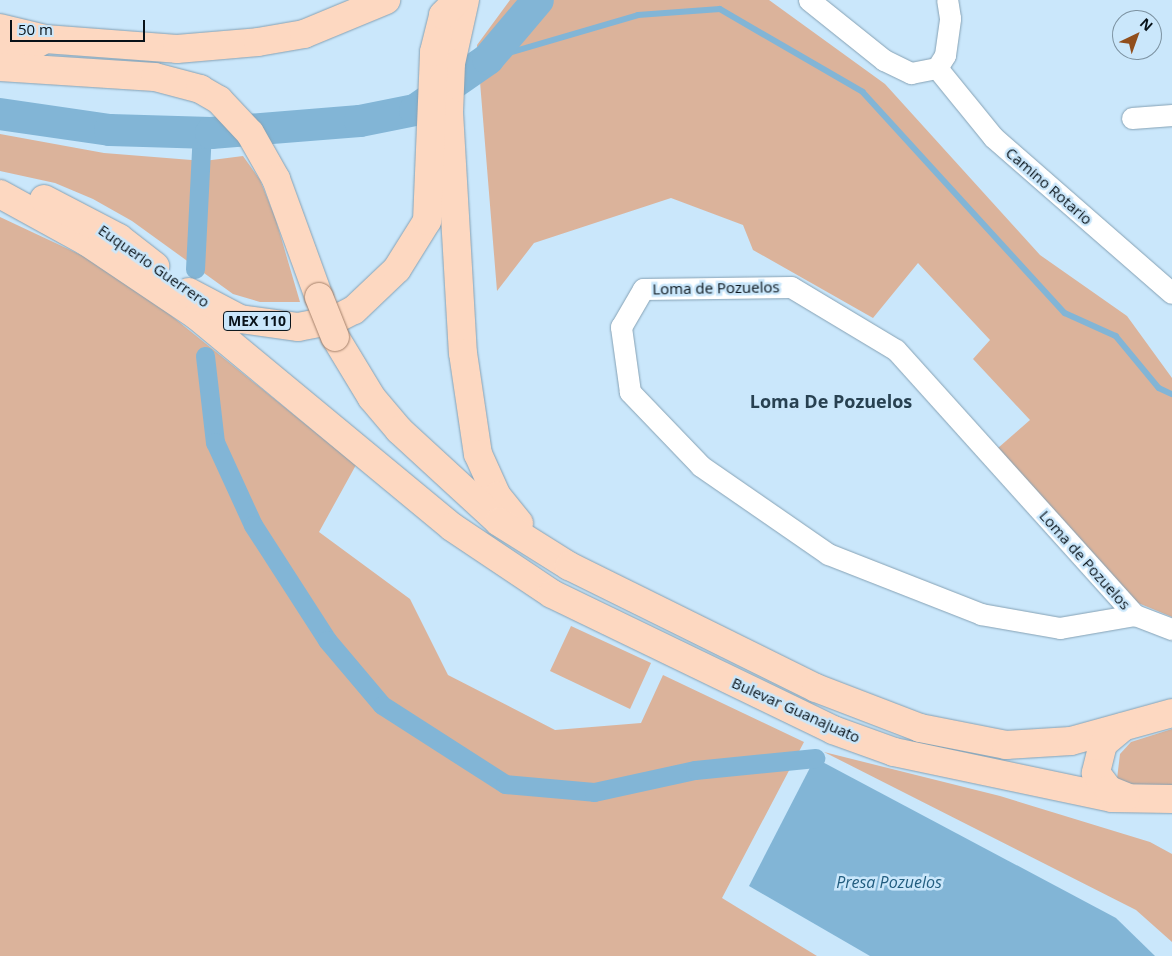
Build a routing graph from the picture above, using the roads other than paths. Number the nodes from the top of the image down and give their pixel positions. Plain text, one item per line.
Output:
1 (386, 0) edge
2 (458, 0) edge
3 (464, 0) edge
4 (809, 0) edge
5 (947, 0) edge
6 (0, 28) edge
7 (45, 39) junction
8 (0, 51) edge
9 (0, 67) edge
10 (937, 68) junction
11 (1172, 115) edge
12 (1132, 118) dead end
13 (0, 186) edge
14 (0, 194) edge
15 (1172, 294) edge
16 (569, 566) junction
17 (1135, 615) junction
18 (1172, 629) edge
19 (1172, 713) edge
20 (1124, 726) junction
21 (1132, 799) junction
22 (1172, 799) edge

1 - 7 main road
2 - 13 main road, Euquerio Guerrero / MEX 110
3 - 16 main road
4 - 10 street
5 - 10 street
6 - 7 main road
7 - 8 main road
9 - 16 main road, bridge
10 - 15 street, Camino Rotario
11 - 12 street
14 - 21 main road, Bulevar Guanajuato
16 - 20 main road, Bulevar Guanajuato
17 - 17 street, Loma de Pozuelos
17 - 18 street
19 - 20 main road, Bulevar Guanajuato
20 - 21 main road
21 - 22 main road, Bulevar Guanajuato

